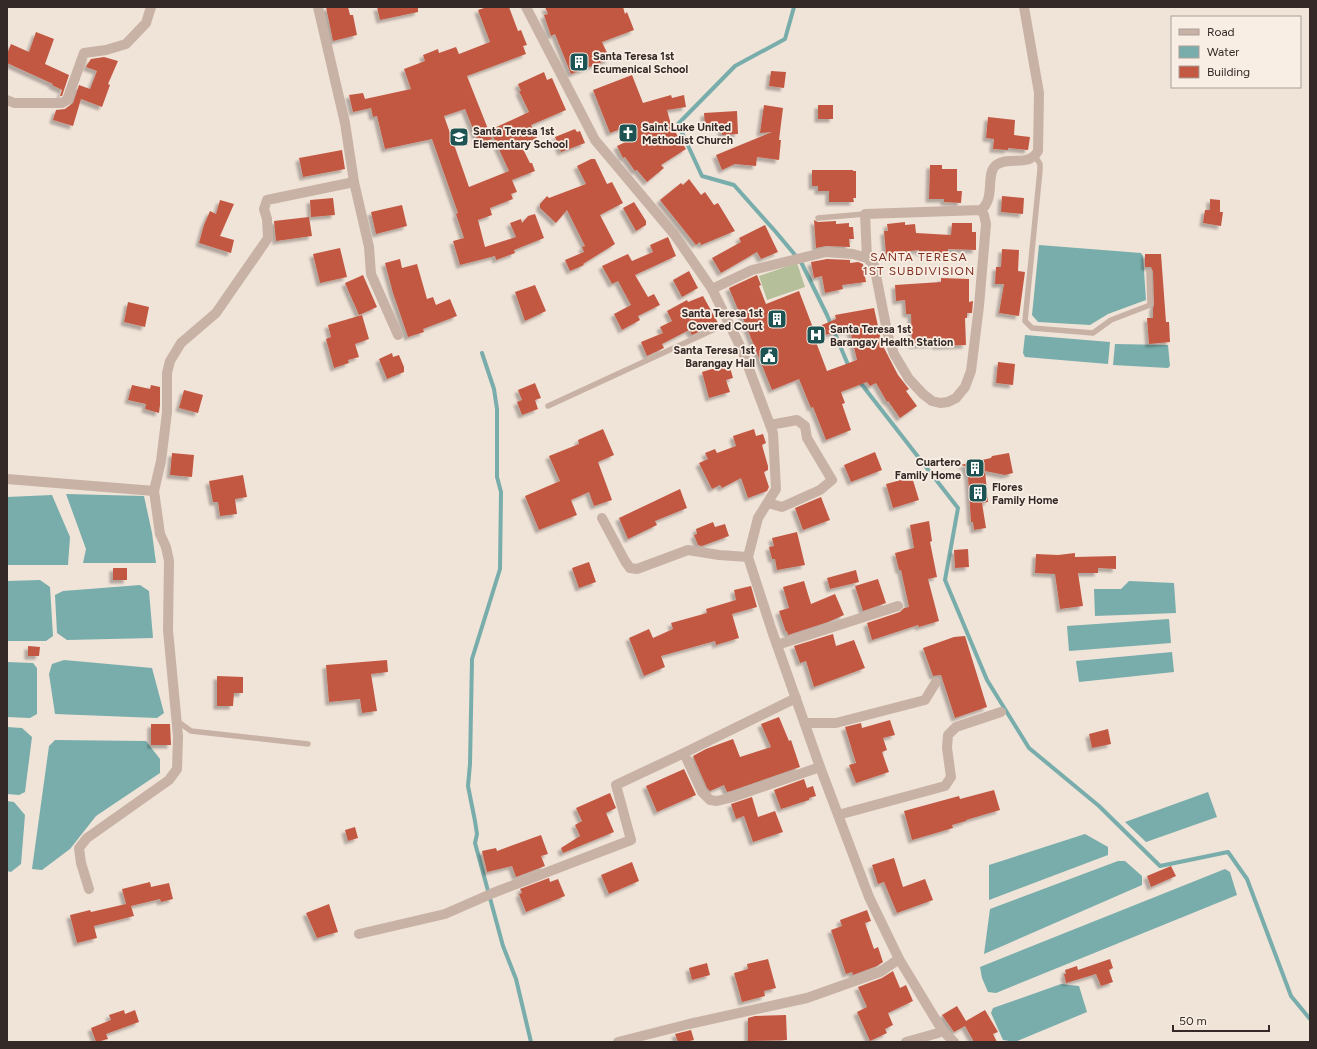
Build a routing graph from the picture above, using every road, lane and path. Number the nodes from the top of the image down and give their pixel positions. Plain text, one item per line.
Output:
1 (151, 7) edge
2 (318, 7) edge
3 (526, 7) edge
4 (1024, 7) edge
5 (7, 100) edge
6 (1035, 156) junction
7 (354, 182) junction
8 (981, 210) junction
9 (866, 214) junction
10 (818, 218) dead end
11 (867, 258) junction
12 (1149, 272) dead end
13 (712, 289) junction
14 (728, 323) junction
15 (398, 335) dead end
16 (548, 406) dead end
17 (770, 426) junction
18 (7, 479) edge
19 (154, 491) junction
20 (768, 503) junction
21 (602, 518) dead end
22 (748, 557) junction
23 (898, 606) dead end
24 (777, 645) junction
25 (936, 682) dead end
26 (796, 698) junction
27 (1002, 712) dead end
28 (176, 720) junction
29 (805, 723) junction
30 (308, 744) dead end
31 (684, 753) junction
32 (820, 767) junction
33 (838, 815) junction
34 (89, 889) dead end
35 (359, 934) dead end
36 (899, 959) junction
37 (942, 1030) junction
38 (618, 1042) edge
39 (906, 1042) edge
40 (954, 1042) edge

1 - 5 street
2 - 7 street
3 - 13 street
4 - 6 street
6 - 8 street
6 - 12 lane
7 - 15 street
7 - 19 street
8 - 9 street
8 - 11 street
9 - 10 lane
9 - 11 street
11 - 13 street
13 - 14 street
14 - 16 lane
14 - 17 street
17 - 20 street
17 - 20 street
18 - 19 street
19 - 28 street
20 - 22 street
21 - 22 street
22 - 24 street
23 - 24 street
24 - 26 street
25 - 29 street
26 - 29 street
26 - 31 street
27 - 33 street
28 - 30 lane
28 - 34 street
29 - 32 street
31 - 32 street
31 - 35 street
32 - 33 street
33 - 36 street
36 - 37 street
36 - 38 street
37 - 39 street
37 - 40 street

